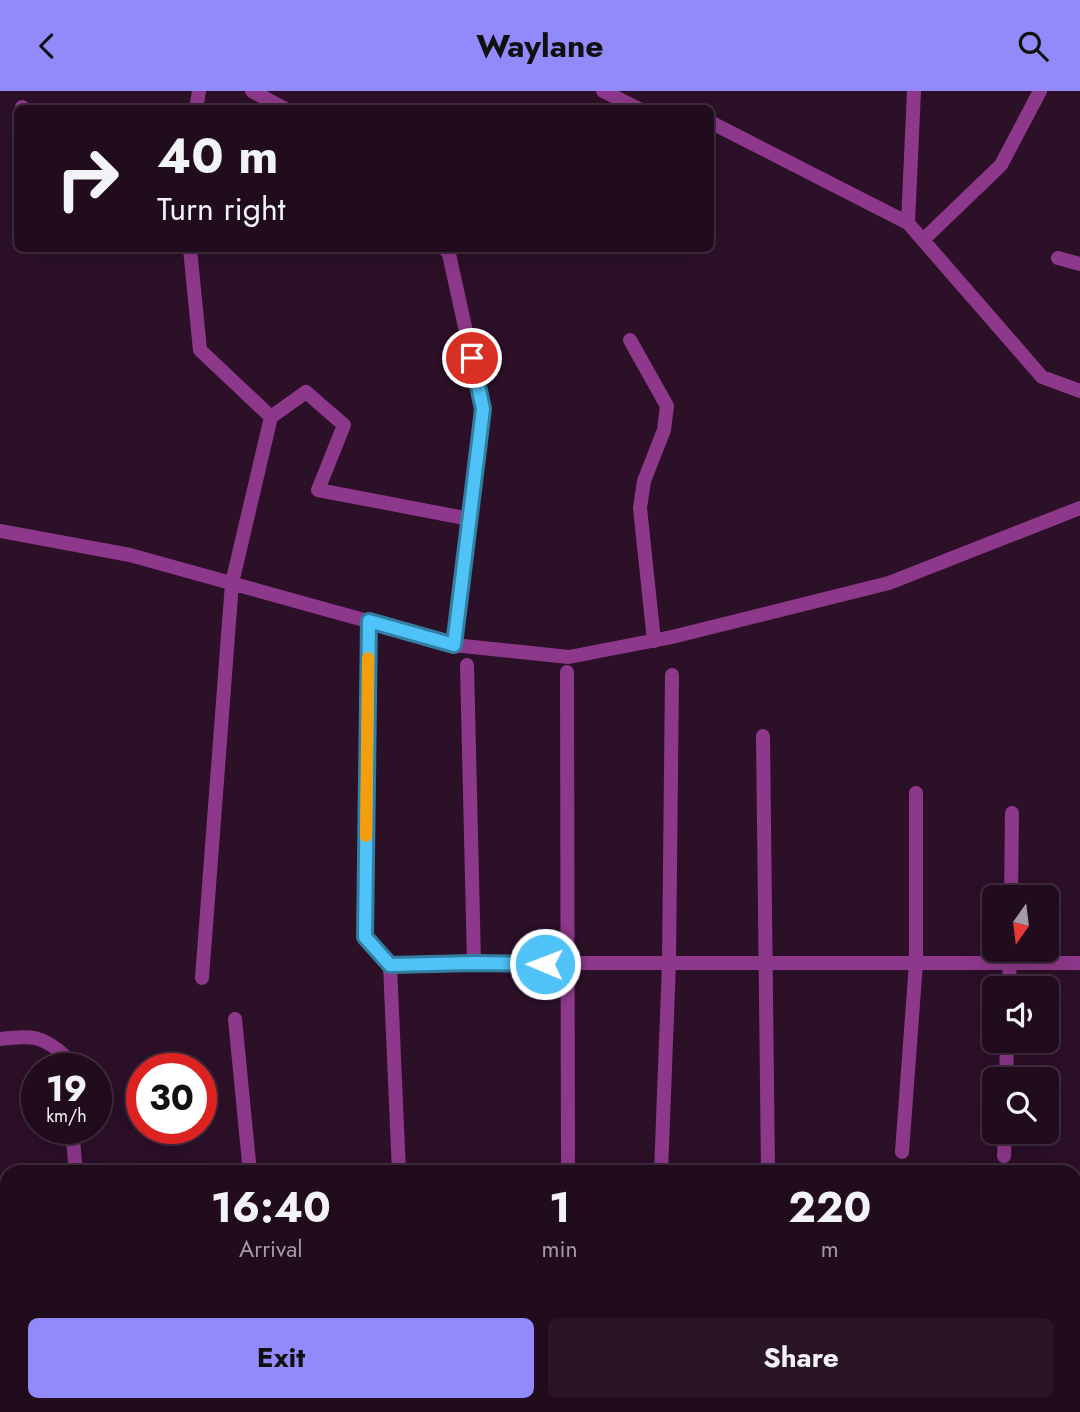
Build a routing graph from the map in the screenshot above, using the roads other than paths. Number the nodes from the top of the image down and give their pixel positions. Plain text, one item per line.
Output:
1 (252, 91) edge
2 (603, 91) edge
3 (914, 91) edge
4 (1040, 91) edge
5 (278, 105) edge
6 (631, 105) edge
7 (714, 124) edge
8 (908, 223) junction
9 (923, 240) junction
10 (190, 252) edge
11 (447, 252) edge
12 (1058, 258) dead end
13 (1080, 264) edge
14 (630, 340) dead end
15 (1080, 391) edge
16 (271, 417) junction
17 (1080, 508) edge
18 (470, 519) junction
19 (0, 531) edge
20 (232, 583) junction
21 (369, 621) junction
22 (654, 641) junction
23 (454, 645) junction
24 (467, 665) dead end
25 (567, 673) dead end
26 (672, 675) dead end
27 (763, 736) dead end
28 (916, 793) dead end
29 (1012, 813) dead end
30 (1011, 885) edge
31 (982, 959) edge
32 (1059, 961) edge
33 (474, 963) junction
34 (767, 963) junction
35 (916, 963) junction
36 (1080, 963) edge
37 (569, 964) junction
38 (669, 964) junction
39 (390, 965) junction
40 (202, 978) dead end
41 (235, 1019) dead end
42 (0, 1039) edge
43 (62, 1053) edge
44 (73, 1144) edge
45 (1004, 1144) edge
46 (901, 1152) dead end
47 (1004, 1156) dead end
48 (75, 1165) edge
49 (249, 1165) edge
50 (399, 1165) edge
51 (568, 1165) edge
52 (661, 1165) edge
53 (768, 1165) edge

1 - 5 street
2 - 6 street
3 - 8 street
4 - 9 street
7 - 8 street
8 - 9 street
9 - 15 street
10 - 16 street
11 - 18 street
12 - 13 street
14 - 22 street
16 - 18 street
16 - 20 street
17 - 22 street
18 - 23 street
19 - 20 street
20 - 21 street
20 - 40 street
21 - 23 street
21 - 39 street
22 - 23 street
24 - 33 street
25 - 37 street
26 - 38 street
27 - 34 street
28 - 35 street
29 - 30 street
31 - 35 street
32 - 36 street
33 - 37 street
33 - 39 street
34 - 35 street
34 - 38 street
34 - 53 street
35 - 46 street
37 - 38 street
37 - 51 street
38 - 52 street
39 - 50 street
41 - 49 street
42 - 43 street
44 - 48 street
45 - 47 street

